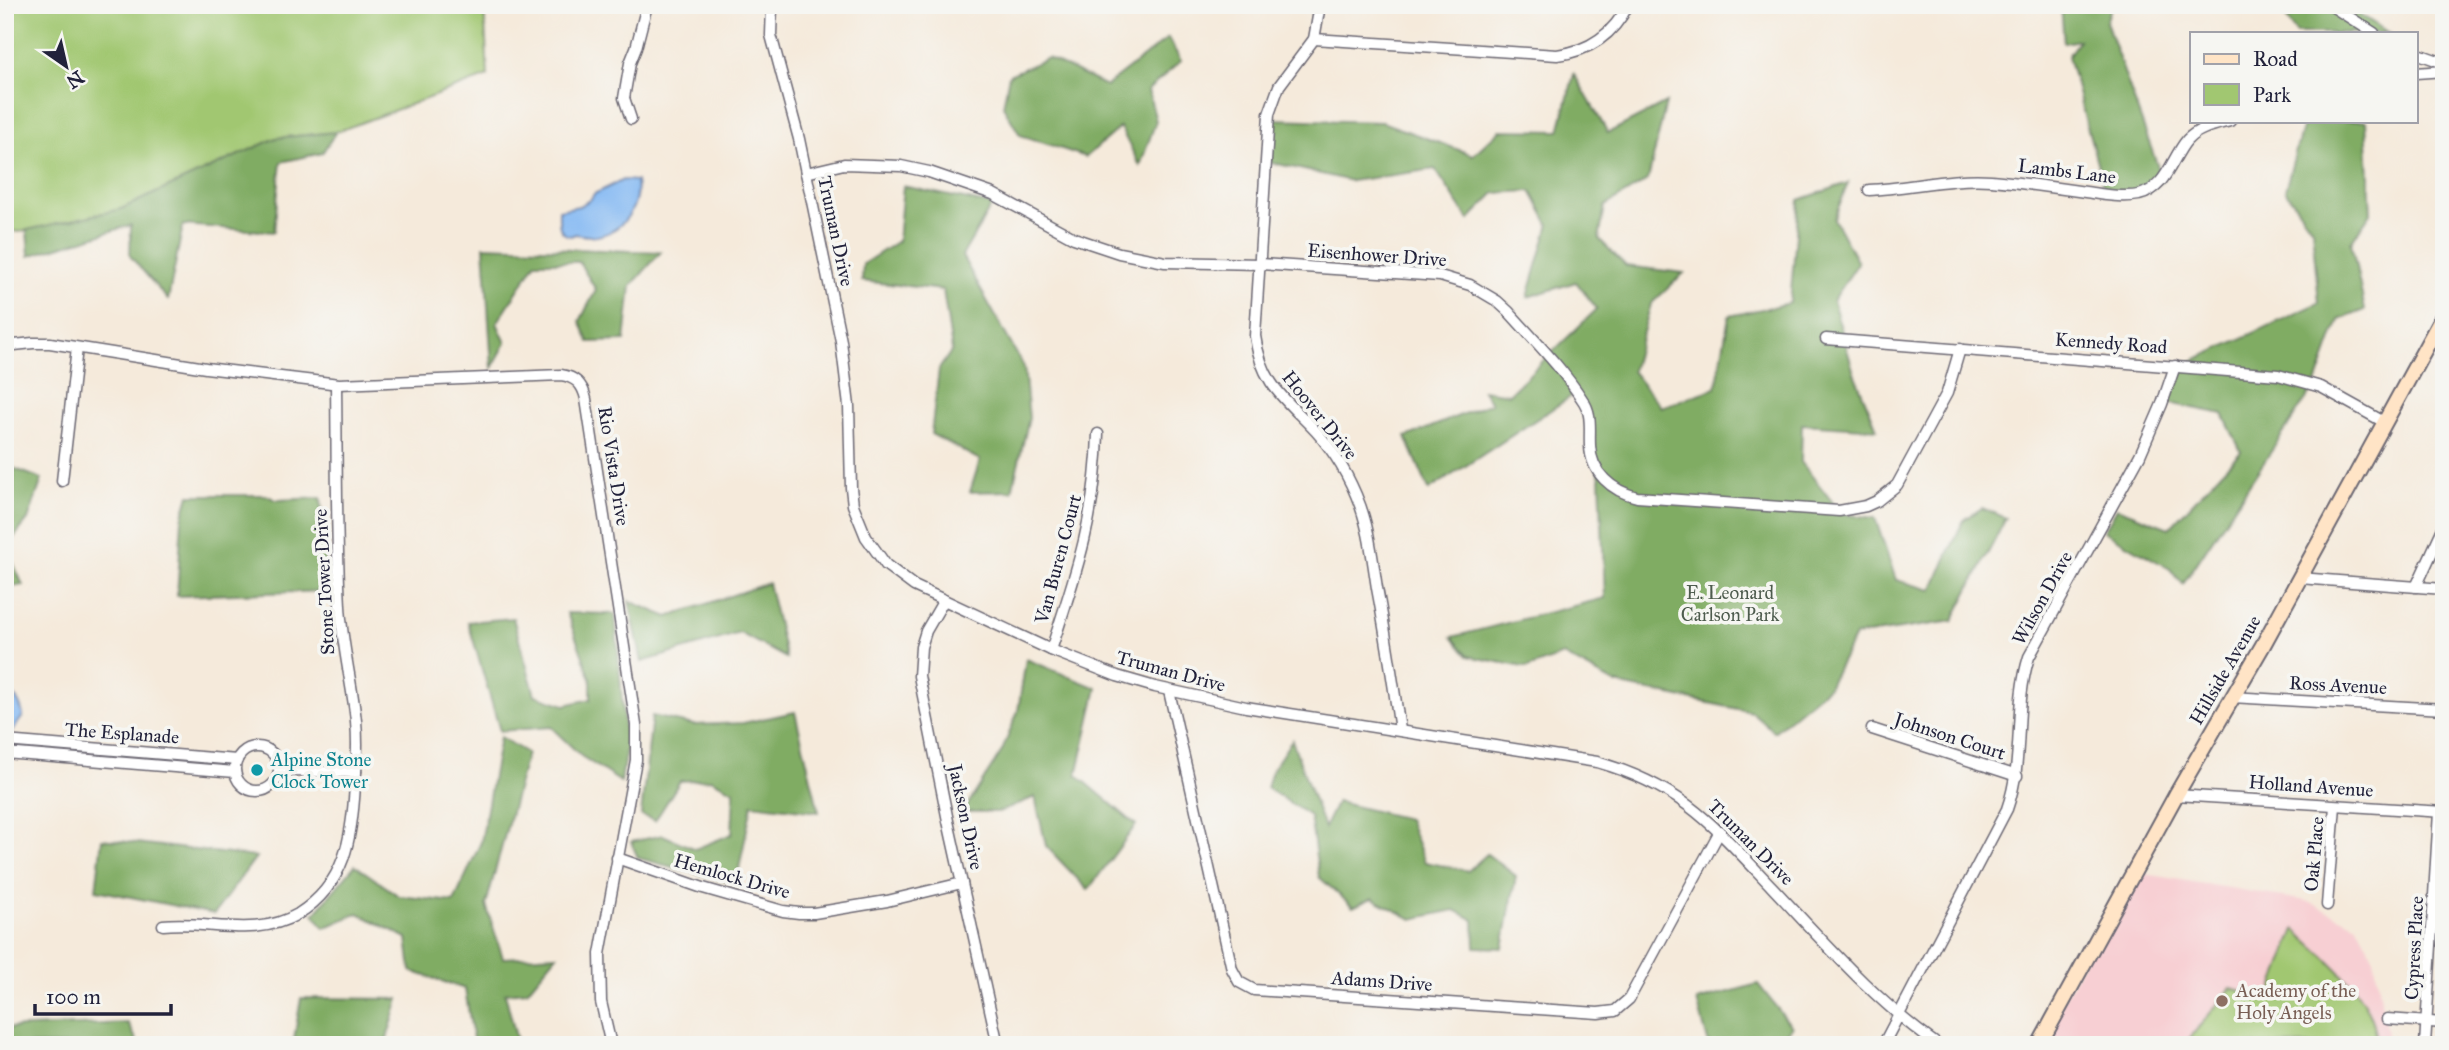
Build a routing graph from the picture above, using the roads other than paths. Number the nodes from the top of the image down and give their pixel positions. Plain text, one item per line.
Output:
1 (647, 5) edge
2 (772, 5) edge
3 (1320, 5) edge
4 (1628, 5) edge
5 (2332, 6) edge
6 (2372, 32) edge
7 (1314, 39) junction
8 (2418, 54) edge
9 (2444, 63) edge
10 (2444, 71) edge
11 (2418, 73) edge
12 (631, 119) dead end
13 (2226, 122) edge
14 (806, 173) junction
15 (1869, 190) dead end
16 (1259, 264) junction
17 (2444, 314) edge
18 (1826, 339) dead end
19 (5, 346) edge
20 (77, 348) junction
21 (1960, 349) junction
22 (2175, 366) junction
23 (336, 384) junction
24 (2384, 422) junction
25 (1098, 434) dead end
26 (62, 481) dead end
27 (2444, 526) edge
28 (2299, 578) junction
29 (2416, 587) junction
30 (2444, 589) edge
31 (944, 600) junction
32 (1051, 650) junction
33 (1169, 691) junction
34 (2231, 697) junction
35 (2444, 709) edge
36 (1400, 730) junction
37 (1872, 730) dead end
38 (5, 741) edge
39 (5, 753) edge
40 (237, 760) junction
41 (280, 771) junction
42 (235, 772) junction
43 (356, 772) junction
44 (2017, 776) junction
45 (2176, 795) junction
46 (2336, 806) junction
47 (2441, 812) edge
48 (1720, 831) junction
49 (617, 858) junction
50 (962, 883) junction
51 (2328, 905) dead end
52 (2438, 917) edge
53 (163, 925) dead end
54 (1900, 1016) junction
55 (2387, 1019) dead end
56 (2428, 1022) junction
57 (2444, 1023) edge
58 (611, 1045) edge
59 (998, 1045) edge
60 (1884, 1045) edge
61 (1938, 1045) edge
62 (2039, 1045) edge
63 (2425, 1045) edge

1 - 12 street
2 - 14 street, Truman Drive
3 - 7 street, Hoover Drive
4 - 7 street
5 - 6 street
7 - 16 street, Hoover Drive
8 - 9 street
10 - 11 street
13 - 15 street, Lambs Lane
14 - 16 street, Eisenhower Drive
14 - 31 street, Truman Drive
16 - 21 street, Eisenhower Drive
16 - 36 street, Hoover Drive
17 - 24 main road, Hillside Avenue
18 - 21 street, Kennedy Road
19 - 20 street, Rio Vista Drive
20 - 23 street, Rio Vista Drive
20 - 26 street
21 - 22 street, Kennedy Road
22 - 24 street, Kennedy Road
22 - 44 street, Wilson Drive
23 - 43 street, Stone Tower Drive
23 - 49 street, Rio Vista Drive
24 - 28 main road, Hillside Avenue
25 - 32 street, Van Buren Court
27 - 29 street
28 - 29 street
28 - 34 main road, Hillside Avenue
29 - 30 street
31 - 32 street, Truman Drive
31 - 50 street, Jackson Drive
32 - 33 street, Truman Drive
33 - 36 street, Truman Drive
33 - 48 street, Adams Drive
34 - 35 street, Ross Avenue
34 - 45 main road, Hillside Avenue
36 - 48 street, Truman Drive
37 - 44 street, Johnson Court
38 - 40 street, The Esplanade
39 - 42 street, The Esplanade
40 - 41 street
40 - 42 street
41 - 42 street
41 - 43 street
43 - 53 street, Stone Tower Drive
44 - 54 street, Wilson Drive
45 - 46 street, Holland Avenue
45 - 62 main road, Hillside Avenue
46 - 47 street, Holland Avenue
46 - 51 street, Oak Place
47 - 52 street, Cypress Place
48 - 54 street, Truman Drive
49 - 50 street, Hemlock Drive
49 - 58 street, Rio Vista Drive
50 - 59 street, Jackson Drive
52 - 56 street, Cypress Place
54 - 60 street, Wilson Drive
54 - 61 street, Truman Drive
55 - 56 street
56 - 57 street
56 - 63 street, Cypress Place

